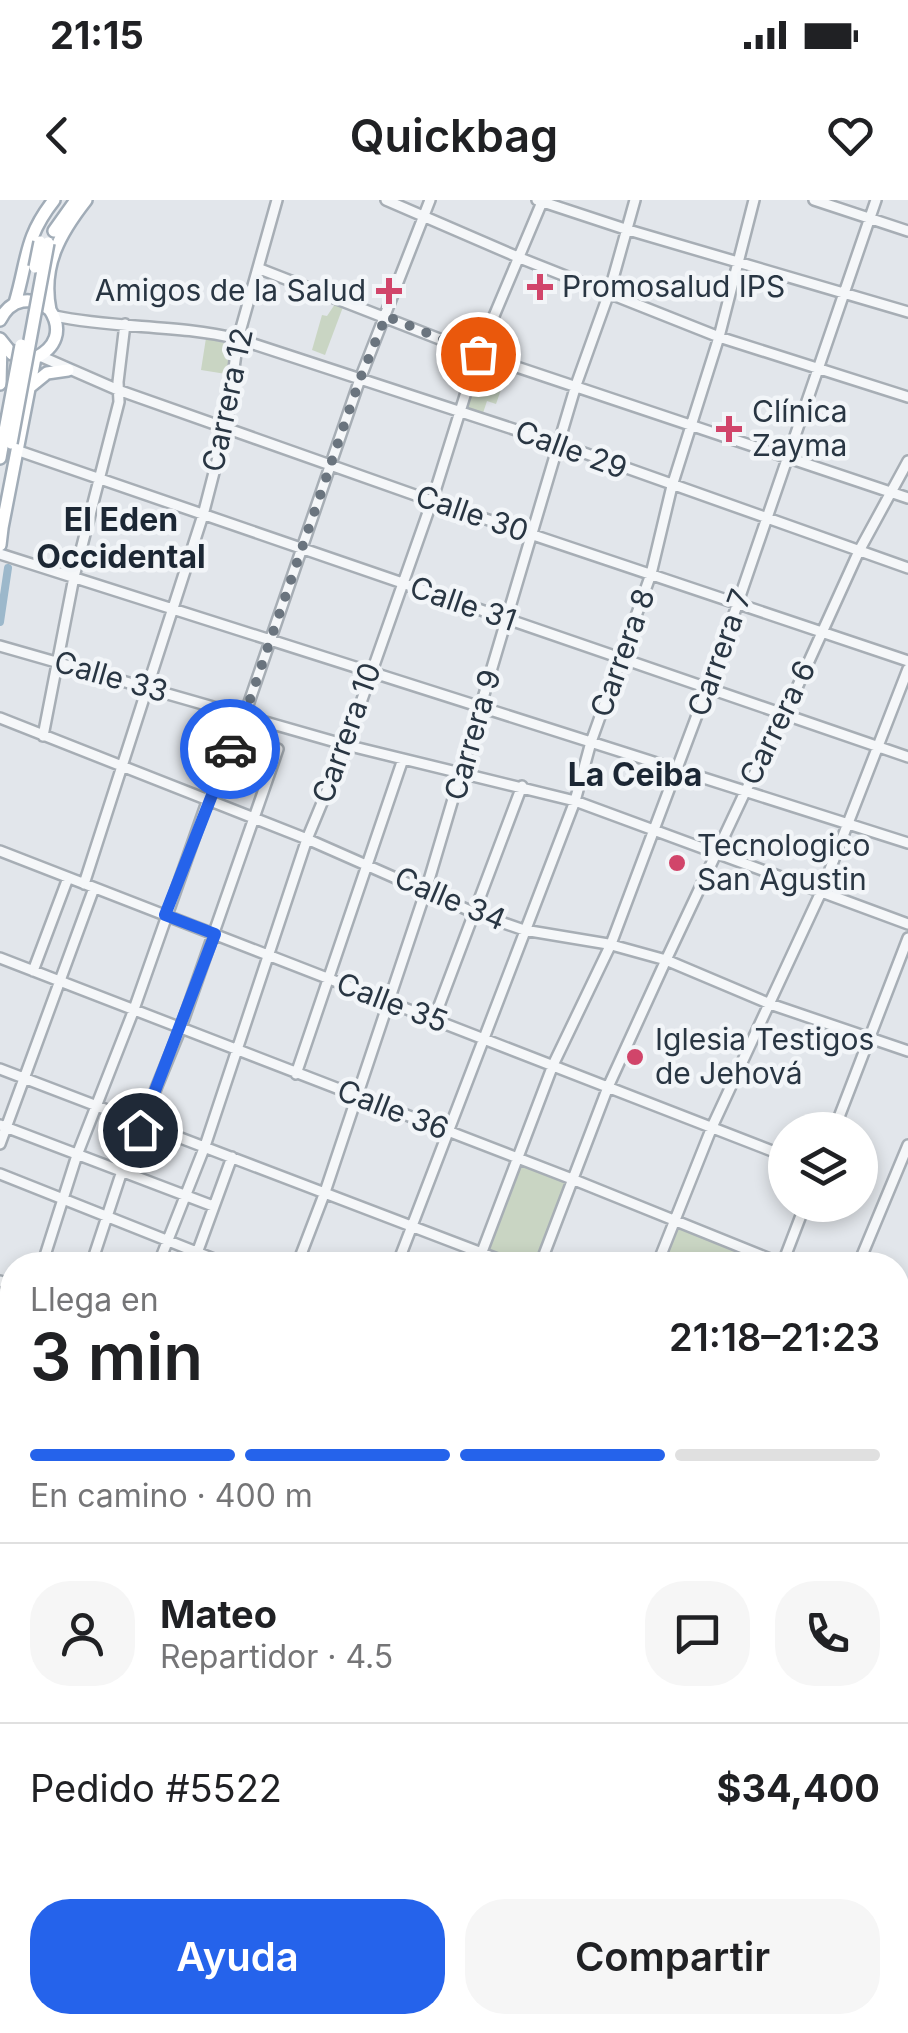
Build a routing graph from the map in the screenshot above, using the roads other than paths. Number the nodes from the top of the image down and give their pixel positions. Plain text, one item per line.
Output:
1 (54, 200) edge
2 (66, 200) edge
3 (76, 200) edge
4 (86, 200) edge
5 (278, 200) edge
6 (386, 200) edge
7 (430, 200) edge
8 (635, 200) edge
9 (754, 200) edge
10 (814, 200) edge
11 (876, 200) edge
12 (540, 201) edge
13 (425, 216) junction
14 (869, 218) junction
15 (625, 229) junction
16 (908, 231) edge
17 (44, 243) junction
18 (520, 258) junction
19 (739, 262) junction
20 (260, 269) junction
21 (609, 294) junction
22 (844, 294) junction
23 (8, 306) edge
24 (908, 312) edge
25 (52, 313) junction
26 (386, 316) junction
27 (0, 320) edge
28 (125, 324) junction
29 (719, 337) junction
30 (238, 339) junction
31 (1, 341) edge
32 (478, 354) junction
33 (37, 357) junction
34 (68, 370) junction
35 (818, 370) junction
36 (360, 379) junction
37 (0, 384) edge
38 (576, 386) junction
39 (28, 390) junction
40 (118, 390) junction
41 (908, 397) edge
42 (460, 410) junction
43 (692, 424) junction
44 (226, 426) junction
45 (559, 444) junction
46 (11, 445) junction
47 (790, 456) junction
48 (0, 458) edge
49 (908, 461) edge
50 (332, 464) junction
51 (98, 479) junction
52 (672, 486) junction
53 (891, 492) junction
54 (908, 498) edge
55 (432, 501) junction
56 (203, 515) junction
57 (768, 518) junction
58 (2, 528) edge
59 (534, 536) junction
60 (0, 546) edge
61 (302, 549) junction
62 (859, 551) junction
63 (0, 554) edge
64 (908, 568) edge
65 (651, 574) junction
66 (74, 577) junction
67 (401, 583) junction
68 (739, 604) junction
69 (172, 610) junction
70 (508, 619) junction
71 (821, 632) junction
72 (269, 640) junction
73 (0, 646) edge
74 (623, 658) junction
75 (58, 662) junction
76 (908, 665) edge
77 (370, 672) junction
78 (708, 688) junction
79 (149, 689) junction
80 (481, 707) junction
81 (245, 714) junction
82 (785, 714) junction
83 (0, 719) edge
84 (0, 727) edge
85 (43, 736) junction
86 (591, 742) junction
87 (346, 744) junction
88 (878, 746) junction
89 (278, 749) dead end
90 (908, 757) edge
91 (403, 759) junction
92 (123, 766) junction
93 (676, 770) junction
94 (462, 774) junction
95 (522, 786) junction
96 (745, 792) junction
97 (208, 799) junction
98 (575, 801) junction
99 (255, 818) junction
100 (846, 826) junction
101 (652, 829) junction
102 (308, 838) junction
103 (908, 844) edge
104 (0, 851) edge
105 (716, 854) junction
106 (366, 863) junction
107 (68, 878) junction
108 (89, 886) junction
109 (426, 890) junction
110 (822, 890) junction
111 (476, 913) junction
112 (165, 915) junction
113 (908, 924) edge
114 (524, 930) junction
115 (215, 934) junction
116 (908, 938) edge
117 (611, 944) junction
118 (268, 955) junction
119 (0, 958) edge
120 (666, 960) junction
121 (33, 971) junction
122 (327, 978) junction
123 (60, 982) junction
124 (390, 1002) junction
125 (770, 1004) junction
126 (133, 1012) junction
127 (434, 1019) junction
128 (180, 1030) junction
129 (482, 1038) junction
130 (870, 1038) junction
131 (908, 1051) edge
132 (236, 1052) junction
133 (553, 1066) junction
134 (0, 1069) edge
135 (296, 1074) junction
136 (25, 1078) junction
137 (608, 1087) junction
138 (357, 1096) junction
139 (97, 1106) junction
140 (841, 1112) edge
141 (144, 1124) junction
142 (3, 1126) edge
143 (712, 1127) junction
144 (448, 1131) junction
145 (0, 1144) edge
146 (908, 1144) edge
147 (205, 1146) junction
148 (768, 1149) edge
149 (77, 1155) junction
150 (232, 1156) junction
151 (517, 1159) junction
152 (0, 1174) edge
153 (121, 1174) junction
154 (572, 1179) junction
155 (325, 1192) junction
156 (186, 1198) junction
157 (64, 1200) junction
158 (213, 1206) junction
159 (108, 1217) junction
160 (674, 1220) junction
161 (799, 1222) edge
162 (412, 1225) junction
163 (166, 1240) junction
164 (46, 1252) edge
165 (96, 1252) edge
166 (162, 1252) edge
167 (196, 1252) edge
168 (198, 1252) edge
169 (302, 1252) edge
170 (402, 1252) edge
171 (481, 1252) joint
172 (545, 1252) edge
173 (662, 1252) edge
174 (752, 1252) edge
175 (788, 1252) edge
176 (863, 1252) edge

1 - 23 main road
2 - 17 main road
3 - 17 main road
4 - 25 main road
5 - 20 street, Carrera 12
6 - 13 street
7 - 13 street
8 - 15 street, Carrera 9
9 - 19 street, Carrera 8
10 - 14 street
11 - 14 street, Carrera 7
12 - 15 street
12 - 18 street, Carrera 10
13 - 18 street
13 - 26 street
14 - 16 street
14 - 22 street, Carrera 7
15 - 19 street
15 - 21 street, Carrera 9
17 - 46 main road, bridge
18 - 21 street
18 - 32 street, Carrera 10
19 - 22 street
19 - 29 street, Carrera 8
20 - 26 street
20 - 30 street, Carrera 12
21 - 29 street
21 - 38 street, Carrera 9
22 - 24 street
22 - 35 street, Carrera 7
23 - 25 main road
23 - 27 main road
25 - 28 street, Calle 29
25 - 33 main road
26 - 32 street
26 - 36 street
28 - 30 street, Calle 29
28 - 40 street
29 - 35 street
29 - 43 street, Carrera 8
30 - 36 street, Calle 29
30 - 44 street, Carrera 12
31 - 33 main road
31 - 37 main road
32 - 38 street
32 - 42 street, Carrera 10
33 - 34 street, Calle 30
33 - 39 main road
34 - 39 main road
34 - 40 street, Calle 30
35 - 41 street
35 - 47 street, Carrera 7
36 - 42 street, Calle 29
36 - 50 street
38 - 43 street
38 - 45 street, Carrera 9
39 - 46 main road
40 - 44 street, Calle 30
40 - 51 street
42 - 45 street, Calle 29
42 - 55 street, Carrera 10
43 - 47 street
43 - 52 street, Carrera 8
44 - 50 street, Calle 30
44 - 56 street, Carrera 12
45 - 52 street, Calle 29
45 - 59 street, Carrera 9
46 - 48 main road
46 - 51 street, Calle 31
46 - 58 main road
47 - 53 street
47 - 57 street, Carrera 7
49 - 53 street, Carrera 6
50 - 55 street, Calle 30
50 - 61 street
51 - 56 street, Calle 31
51 - 66 street
52 - 57 street, Calle 29
52 - 65 street, Carrera 8
53 - 54 street
53 - 62 street, Carrera 6
55 - 59 street, Calle 30
55 - 67 street, Carrera 10
56 - 61 street, Calle 31
56 - 69 street, Carrera 12
57 - 62 street, Calle 29
57 - 68 street, Carrera 7
58 - 60 main road
59 - 65 street, Calle 30
59 - 70 street, Carrera 9
61 - 67 street, Calle 31
61 - 72 street
62 - 64 street, Calle 29
62 - 71 street, Carrera 6
63 - 66 street
65 - 68 street, Calle 30
65 - 74 street, Carrera 8
66 - 69 street
66 - 75 street
67 - 70 street, Calle 31
67 - 77 street, Carrera 10
68 - 71 street, Calle 30
68 - 78 street, Carrera 7
69 - 72 street
69 - 79 street, Carrera 12
70 - 74 street, Calle 31
70 - 80 street, Carrera 9
71 - 76 street, Calle 30
71 - 82 street, Carrera 6
72 - 77 street
72 - 81 street
73 - 75 street, Calle 33
74 - 78 street, Calle 31
74 - 86 street, Carrera 8
75 - 79 street, Calle 33
75 - 85 street
76 - 88 street
77 - 80 street
77 - 87 street, Carrera 10
78 - 82 street, Calle 31
78 - 93 street, Carrera 7
79 - 81 street, Calle 33
79 - 92 street, Carrera 12
80 - 86 street
80 - 94 street, Carrera 9
81 - 87 street, Calle 33
81 - 97 street
82 - 88 street, Calle 31
82 - 96 street, Carrera 6
83 - 84 street
83 - 85 street, Calle 34
85 - 92 street, Calle 34
86 - 93 street
86 - 98 street, Carrera 8
87 - 91 street, Calle 33
87 - 102 street, Carrera 10
88 - 90 street, Calle 31
88 - 100 street
89 - 99 street
91 - 94 street, Calle 33
91 - 106 street
92 - 97 street, Calle 34
92 - 108 street, Carrera 12
93 - 96 street
93 - 101 street, Carrera 7
94 - 95 street, Calle 33
94 - 109 street, Carrera 9
95 - 98 street, Calle 33
95 - 111 street
96 - 100 street
96 - 105 street, Carrera 6
97 - 99 street, Calle 34
97 - 112 street
98 - 101 street, Calle 33
98 - 114 street, Carrera 8
99 - 102 street, Calle 34
99 - 115 street
100 - 103 street
100 - 110 street
101 - 105 street, Calle 33
101 - 117 street, Carrera 7
102 - 106 street, Calle 34
102 - 118 street, Carrera 10
104 - 107 street, Calle 35
105 - 110 street, Calle 33
105 - 120 street, Carrera 6
106 - 109 street, Calle 34
106 - 122 street
107 - 108 street, Calle 35
107 - 121 street
108 - 112 street, Calle 35
108 - 123 street, Carrera 12
109 - 111 street, Calle 34
109 - 124 street, Carrera 9
110 - 113 street, Calle 33
110 - 125 street
111 - 114 street, Calle 34
111 - 127 street
112 - 115 street, Calle 35
112 - 126 street
114 - 117 street, Calle 34
114 - 129 street, Carrera 8
115 - 118 street, Calle 35
115 - 128 street
116 - 130 street
117 - 120 street, Calle 34
117 - 133 street, Carrera 7
118 - 122 street, Calle 35
118 - 132 street, Carrera 10
119 - 121 street, Calle 36
120 - 125 street, Calle 34
120 - 137 street, Carrera 6
121 - 123 street, Calle 36
122 - 124 street, Calle 35
122 - 135 street
123 - 126 street, Calle 36
123 - 136 street, Carrera 12
124 - 127 street, Calle 35
124 - 138 street, Carrera 9
125 - 130 street, Calle 34
125 - 143 street
126 - 128 street, Calle 36
126 - 139 street
127 - 129 street, Calle 35
128 - 132 street, Calle 36
128 - 141 street
129 - 133 street, Calle 35
129 - 144 street, Carrera 8
130 - 131 street, Calle 34
130 - 140 street
132 - 135 street, Calle 36
132 - 147 street, Carrera 10
133 - 137 street, Calle 35
133 - 151 street, Carrera 7
134 - 136 street
135 - 138 street, Calle 36
136 - 139 street
136 - 142 street, Carrera 12
137 - 143 street, Calle 35
137 - 154 street, Carrera 6
138 - 144 street, Calle 36
138 - 155 street, Carrera 9
139 - 141 street
139 - 149 street
141 - 147 street
141 - 153 street
142 - 145 street, Carrera 12
142 - 149 street
143 - 148 street, Calle 35
143 - 160 street
144 - 151 street, Calle 36
144 - 162 street, Carrera 8
146 - 176 street
147 - 150 street
147 - 156 street, Carrera 10
149 - 153 street
149 - 157 street
150 - 155 street
150 - 158 street
151 - 154 street, Calle 36
151 - 171 street, Carrera 7
152 - 157 street
153 - 156 street
153 - 159 street
154 - 160 street, Calle 36
154 - 172 street, Carrera 6
155 - 162 street
155 - 169 street, Carrera 9
156 - 158 street
156 - 163 street, Carrera 10
157 - 159 street
157 - 164 street
158 - 168 street
159 - 163 street
159 - 165 street
160 - 173 street
160 - 174 street, Calle 36
161 - 175 street
162 - 170 street, Carrera 8
162 - 171 street
163 - 166 street, Carrera 10
163 - 167 street

